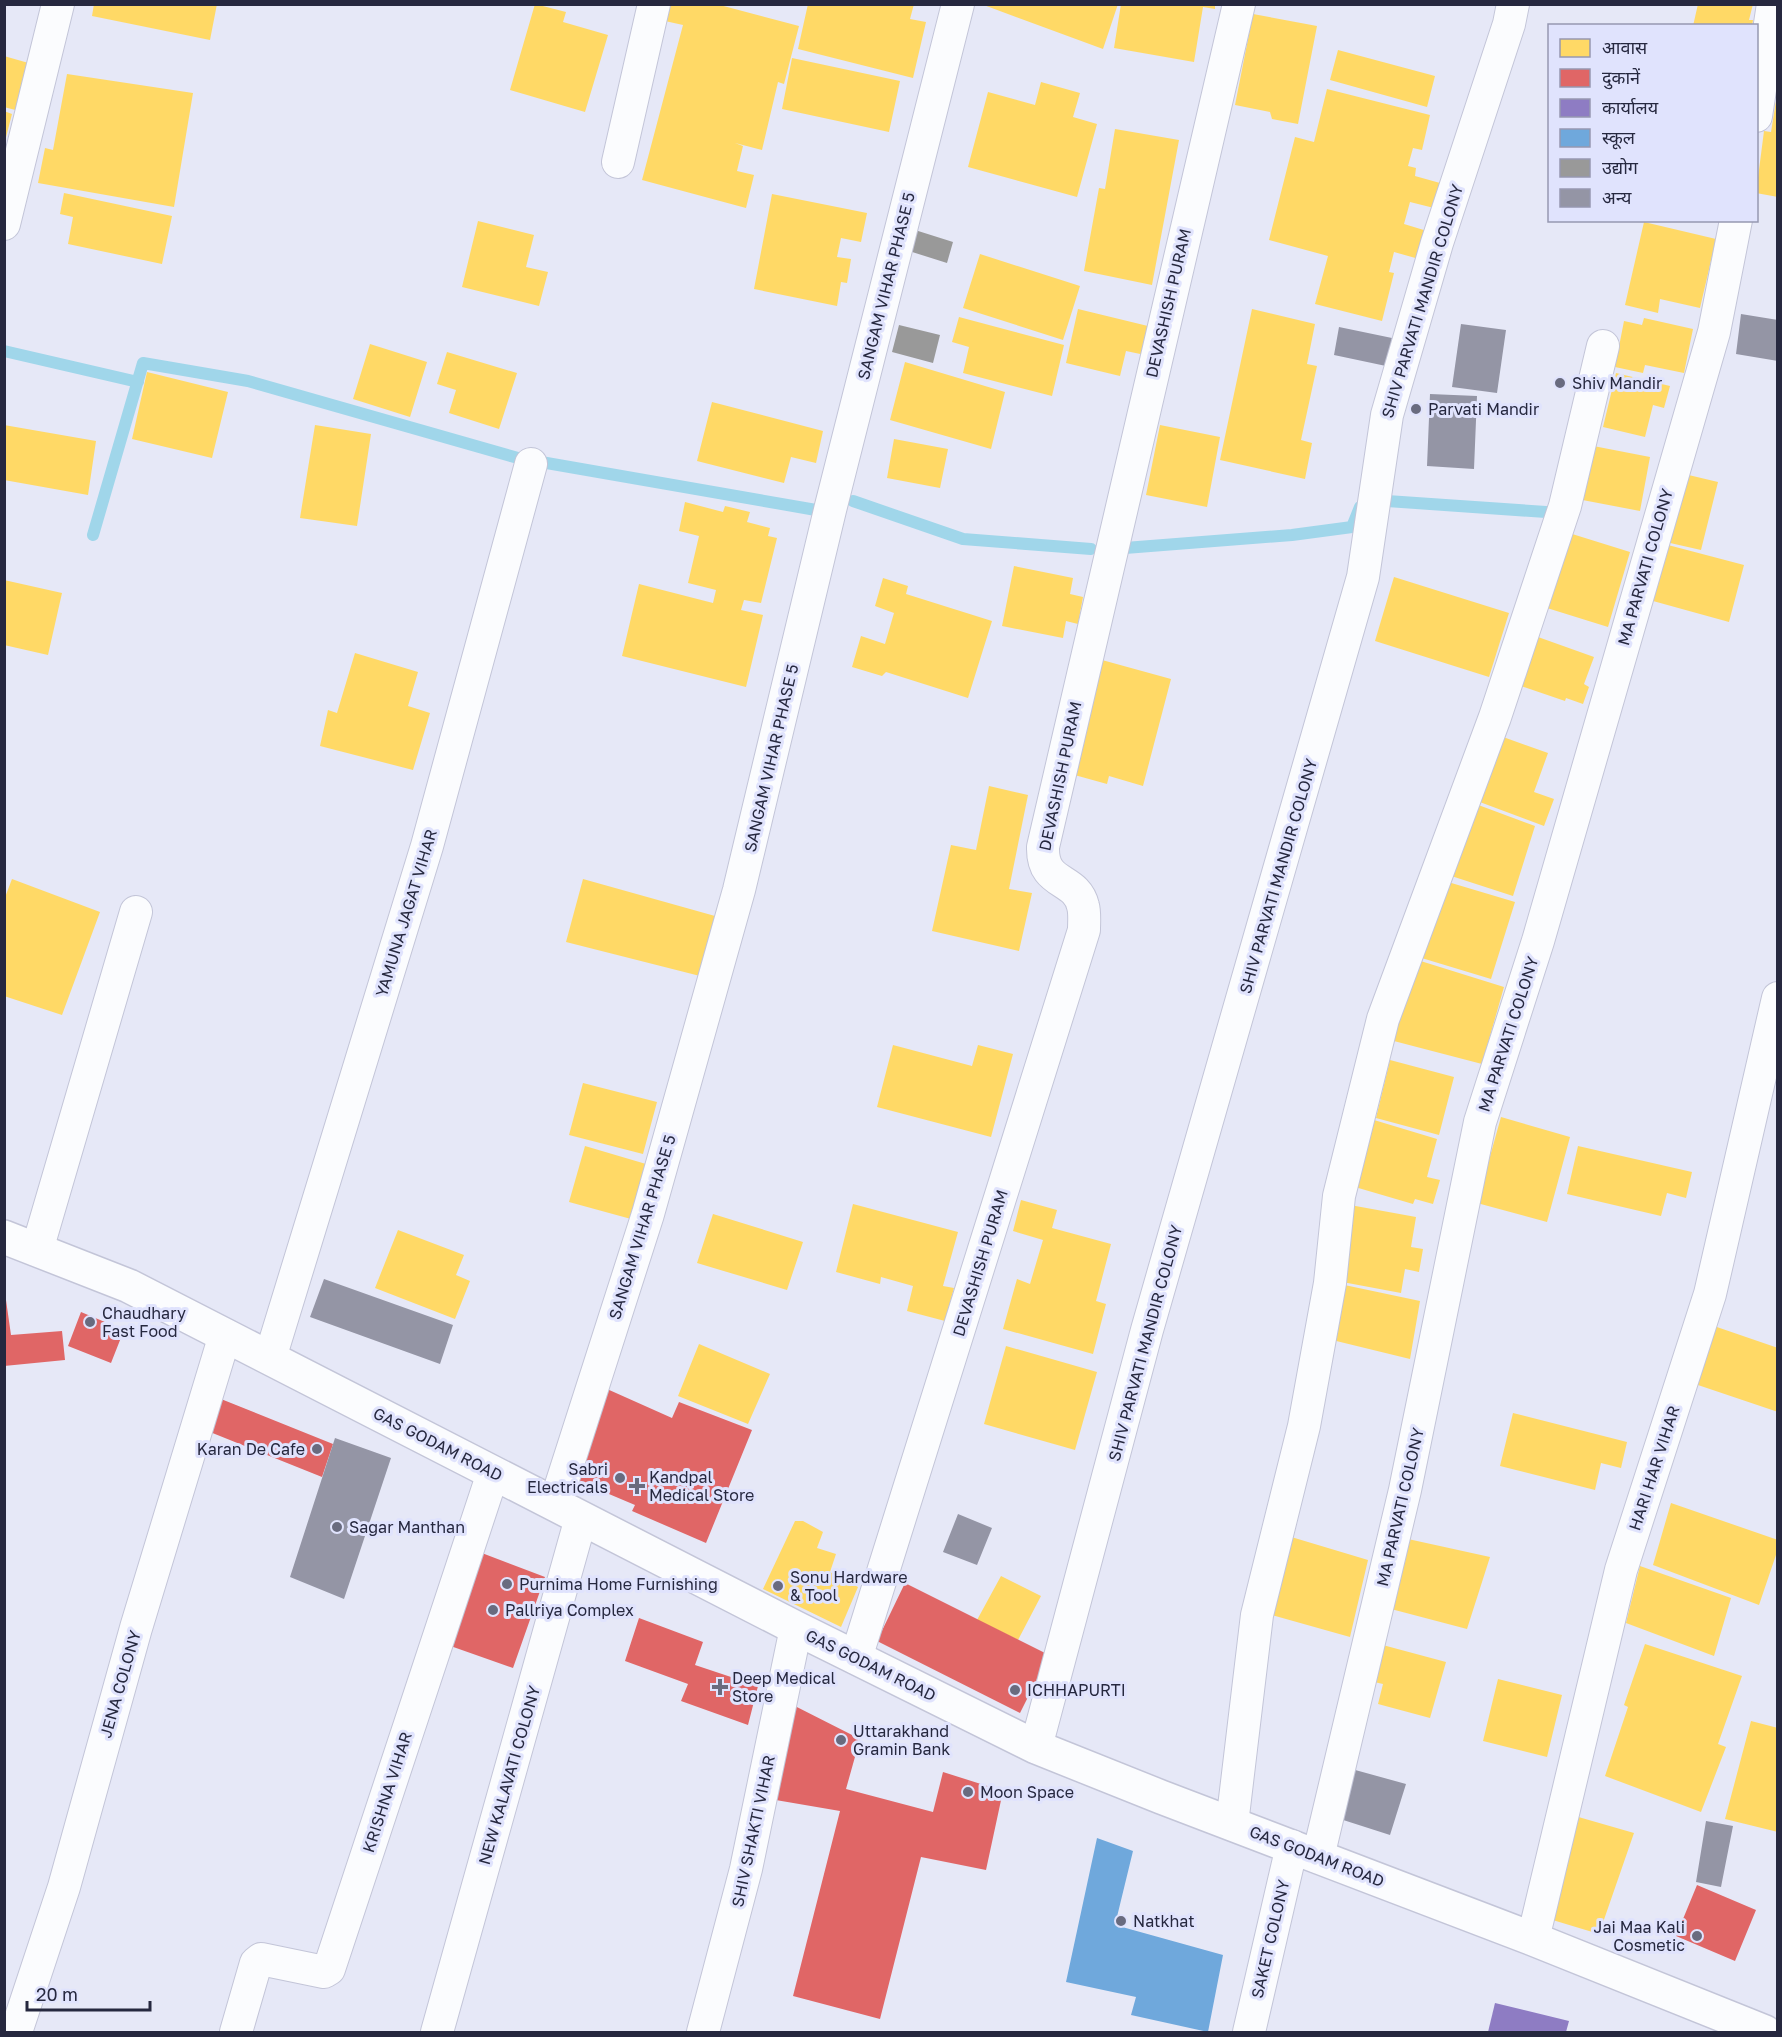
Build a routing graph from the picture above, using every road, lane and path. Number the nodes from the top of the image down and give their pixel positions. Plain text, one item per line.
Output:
1 (58, 4) edge
2 (654, 4) edge
3 (958, 4) edge
4 (1239, 4) edge
5 (1513, 4) edge
6 (1773, 4) edge
7 (1758, 103) edge
8 (618, 162) dead end
9 (1736, 222) edge
10 (4, 224) edge
11 (1603, 346) dead end
12 (531, 464) dead end
13 (136, 912) dead end
14 (1778, 998) edge
15 (4, 1237) edge
16 (37, 1250) junction
17 (225, 1335) junction
18 (270, 1358) junction
19 (493, 1473) junction
20 (568, 1511) junction
21 (796, 1628) junction
22 (856, 1658) junction
23 (1036, 1746) junction
24 (1232, 1824) junction
25 (1305, 1851) junction
26 (1533, 1939) junction
27 (1729, 2026) edge
28 (16, 2032) edge
29 (236, 2032) edge
30 (437, 2032) edge
31 (703, 2032) edge
32 (1249, 2032) edge
33 (1765, 2032) edge

1 - 10 street
2 - 8 street
3 - 20 street, SANGAM VIHAR PHASE 5
4 - 22 street, DEVASHISH PURAM
5 - 23 street, SHIV PARVATI MANDIR COLONY
6 - 7 street
9 - 25 street, MA PARVATI COLONY
11 - 24 street
12 - 18 street, YAMUNA JAGAT VIHAR
13 - 16 street
14 - 26 street, HARI HAR VIHAR
15 - 16 main road, GAS GODAM ROAD
16 - 17 main road, GAS GODAM ROAD
17 - 18 main road, GAS GODAM ROAD
17 - 28 street, JENA COLONY
18 - 19 main road, GAS GODAM ROAD
19 - 20 main road, GAS GODAM ROAD
19 - 29 street, KRISHNA VIHAR
20 - 21 main road, GAS GODAM ROAD
20 - 30 street, NEW KALAVATI COLONY
21 - 22 main road, GAS GODAM ROAD
21 - 31 street, SHIV SHAKTI VIHAR
22 - 23 main road, GAS GODAM ROAD
23 - 24 main road, GAS GODAM ROAD
24 - 25 main road, GAS GODAM ROAD
25 - 26 main road, GAS GODAM ROAD
25 - 32 street, SAKET COLONY
26 - 27 main road, GAS GODAM ROAD
27 - 33 main road, GAS GODAM ROAD

